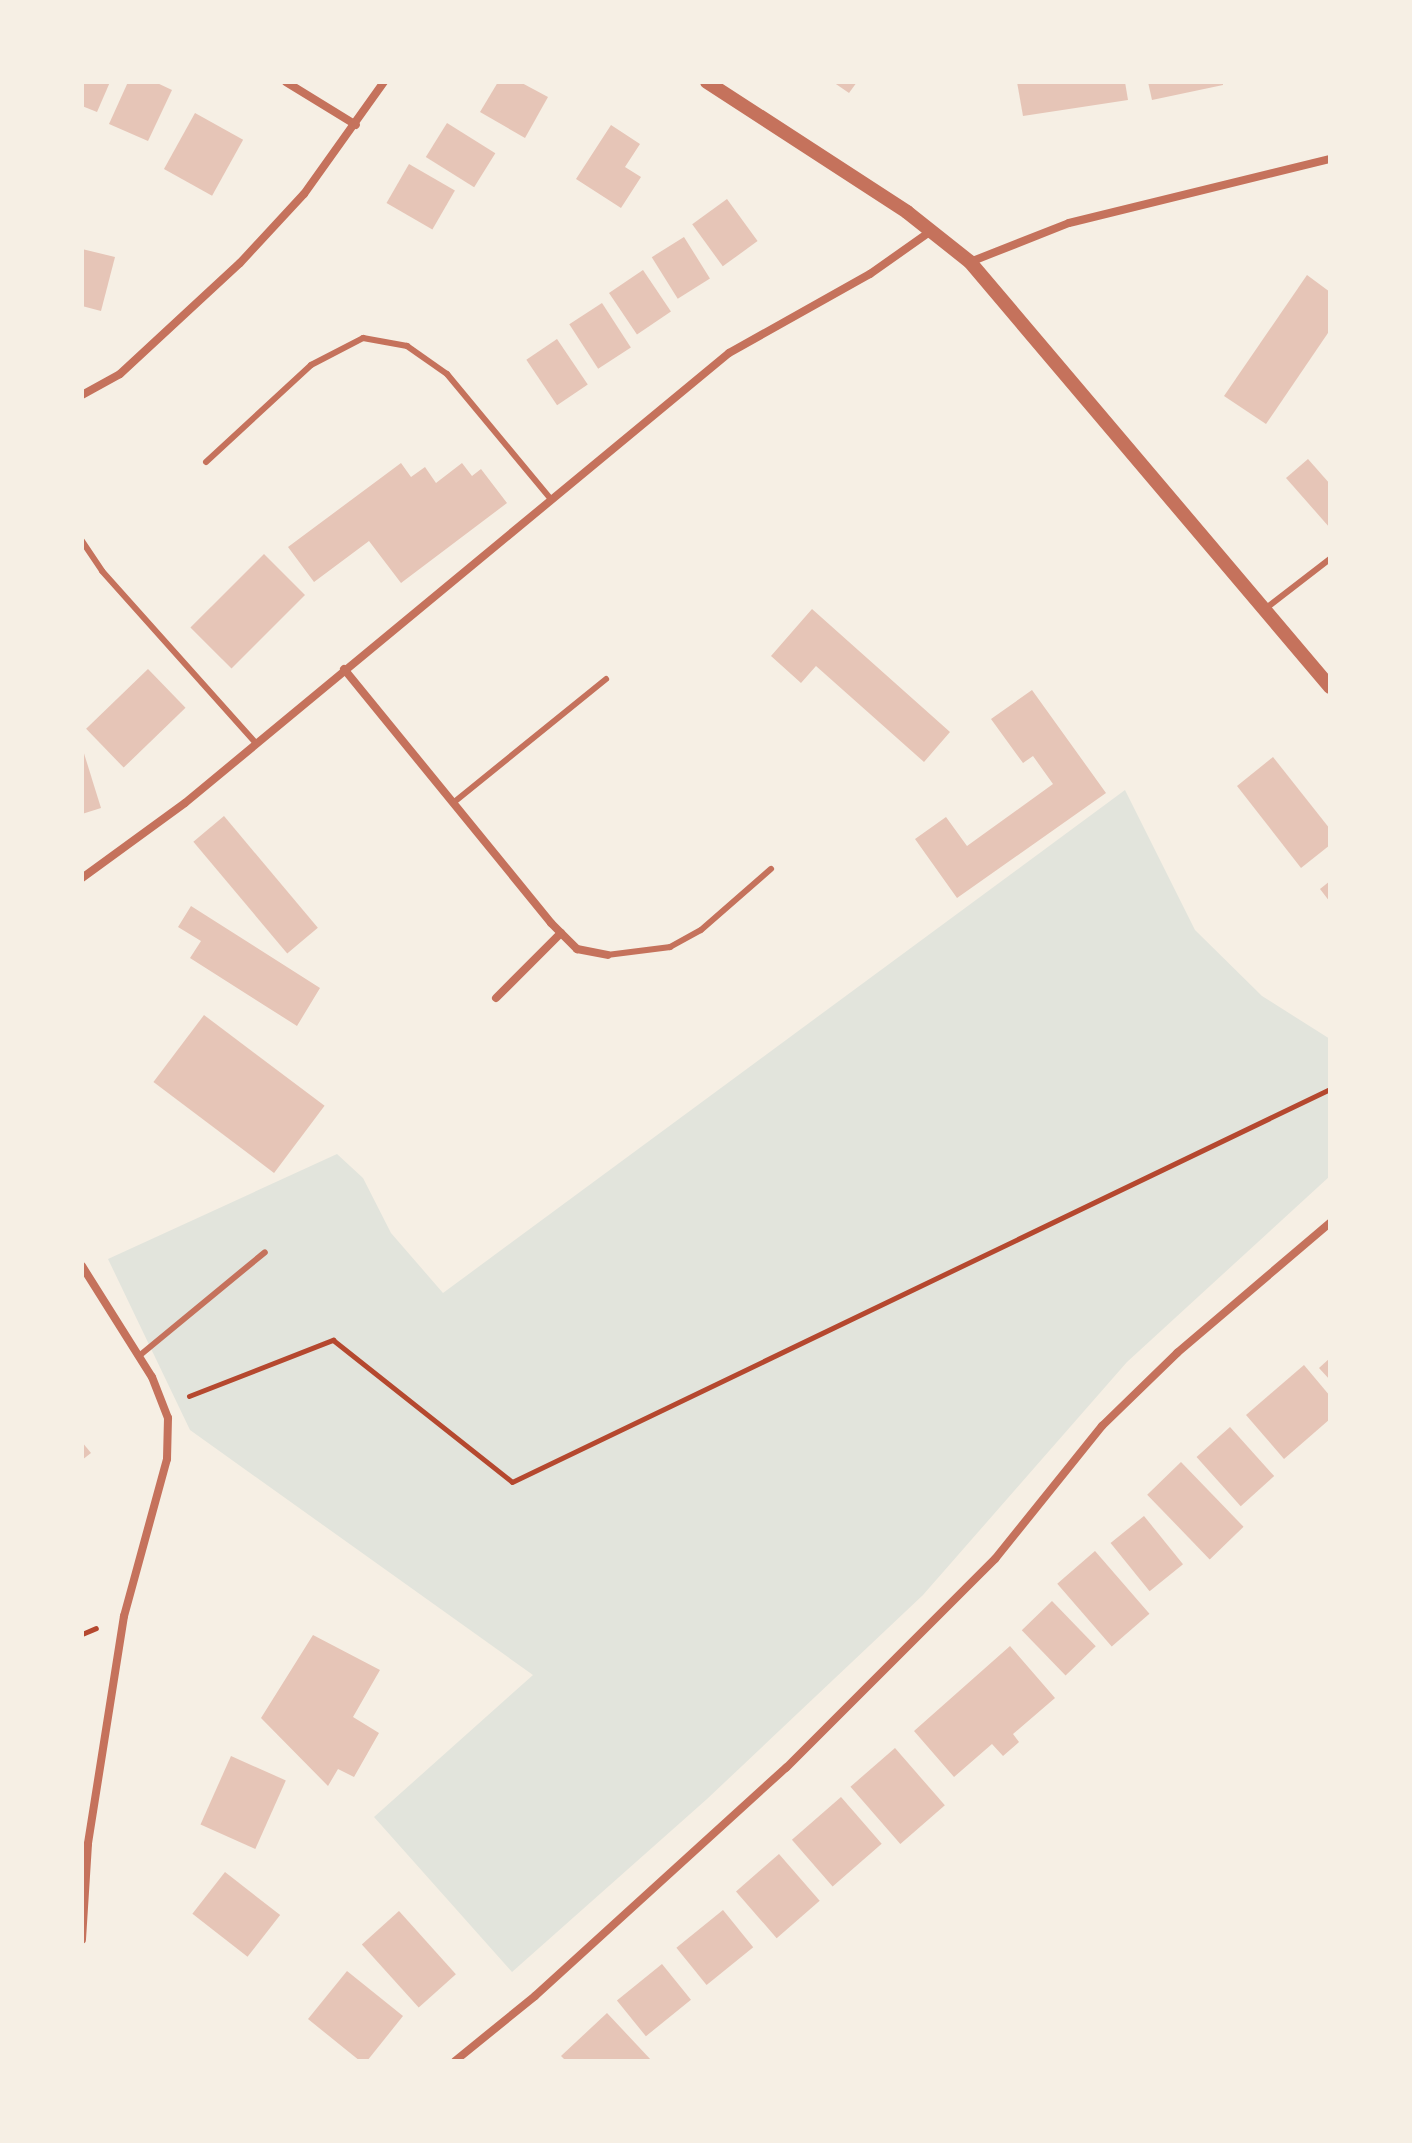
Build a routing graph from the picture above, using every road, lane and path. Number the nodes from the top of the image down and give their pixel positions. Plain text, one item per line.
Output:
1 (286, 82) edge
2 (384, 82) edge
3 (707, 82) edge
4 (356, 125) junction
5 (1330, 159) edge
6 (931, 231) junction
7 (970, 262) junction
8 (82, 395) edge
9 (206, 462) dead end
10 (550, 498) junction
11 (82, 541) edge
12 (1330, 559) edge
13 (1265, 609) junction
14 (344, 669) junction
15 (606, 679) dead end
16 (1330, 687) edge
17 (256, 743) junction
18 (453, 803) junction
19 (771, 869) dead end
20 (82, 878) edge
21 (561, 933) junction
22 (607, 955) joint
23 (496, 998) dead end
24 (1330, 1089) edge
25 (1330, 1223) edge
26 (265, 1252) dead end
27 (82, 1266) edge
28 (139, 1356) junction
29 (166, 1405) junction
30 (82, 1940) edge
31 (455, 2061) edge

1 - 4 street
2 - 4 street
3 - 6 street
4 - 8 street
5 - 7 street
6 - 7 street
6 - 10 street
7 - 13 street
9 - 10 lane
10 - 14 street
11 - 17 lane
12 - 13 lane
13 - 16 street
14 - 17 street
14 - 18 street
15 - 18 lane
17 - 20 street
18 - 21 street
19 - 22 lane
21 - 22 street
21 - 23 street
24 - 29 path
25 - 31 street
26 - 28 lane
27 - 28 street
28 - 29 street
29 - 30 street

